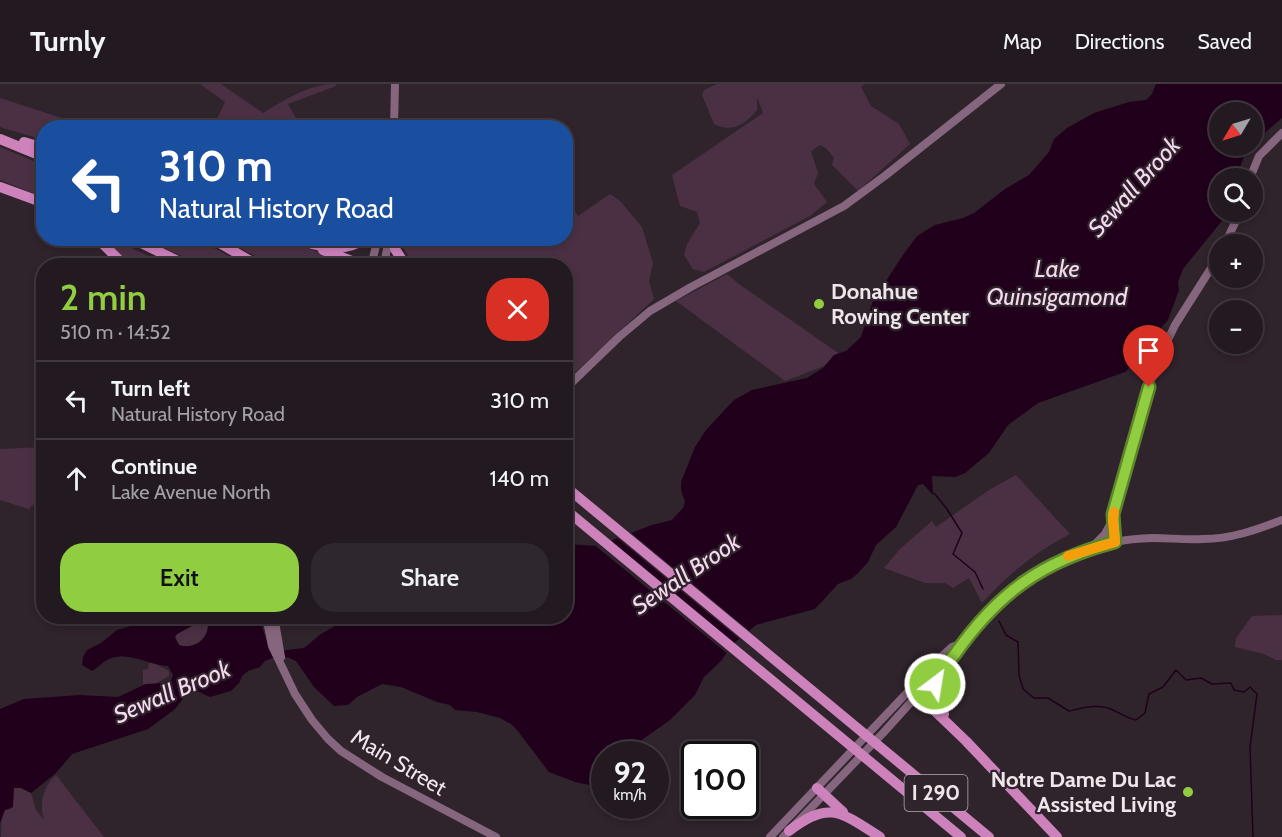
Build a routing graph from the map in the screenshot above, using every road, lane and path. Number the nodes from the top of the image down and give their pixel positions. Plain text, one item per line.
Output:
1 (389, 84) edge
2 (394, 84) edge
3 (1000, 84) edge
4 (394, 120) edge
5 (394, 120) edge
6 (1282, 133) edge
7 (0, 134) edge
8 (0, 139) edge
9 (36, 145) edge
10 (36, 154) edge
11 (1254, 168) edge
12 (0, 187) edge
13 (30, 198) junction
14 (36, 200) edge
15 (36, 202) edge
16 (105, 246) edge
17 (147, 246) edge
18 (225, 246) edge
19 (313, 246) edge
20 (329, 246) edge
21 (352, 246) edge
22 (117, 258) edge
23 (172, 258) edge
24 (245, 258) edge
25 (344, 258) edge
26 (1209, 271) edge
27 (573, 381) edge
28 (573, 493) edge
29 (573, 516) edge
30 (1282, 519) edge
31 (1113, 520) junction
32 (1115, 542) junction
33 (1092, 548) junction
34 (269, 624) edge
35 (275, 624) edge
36 (960, 644) junction
37 (276, 647) junction
38 (938, 673) junction
39 (914, 692) junction
40 (961, 736) junction
41 (820, 791) junction
42 (466, 822) junction
43 (857, 823) junction
44 (786, 834) edge
45 (487, 837) edge
46 (496, 837) edge
47 (770, 837) edge
48 (880, 837) edge
49 (961, 837) edge
50 (989, 837) edge
51 (1056, 837) edge

1 - 4 main road
2 - 5 main road
3 - 27 main road
6 - 11 main road
7 - 9 highway
8 - 10 highway
12 - 13 highway
13 - 14 highway
13 - 15 highway
16 - 22 highway
17 - 23 highway
18 - 24 highway
19 - 25 highway
20 - 21 highway
26 - 31 main road
28 - 50 highway, I 290
29 - 49 highway, I 290
30 - 32 main road
31 - 32 main road
31 - 33 main road
32 - 33 main road
33 - 36 main road
34 - 37 main road, Main Street
35 - 37 main road, Main Street
36 - 38 main road
36 - 39 main road
37 - 42 main road, Main Street
38 - 39 main road
38 - 40 highway
39 - 40 highway
39 - 41 main road
40 - 51 highway
41 - 43 highway
41 - 44 main road
41 - 47 main road
42 - 45 main road, Main Street
42 - 46 main road, Main Street
43 - 44 highway
43 - 48 highway

